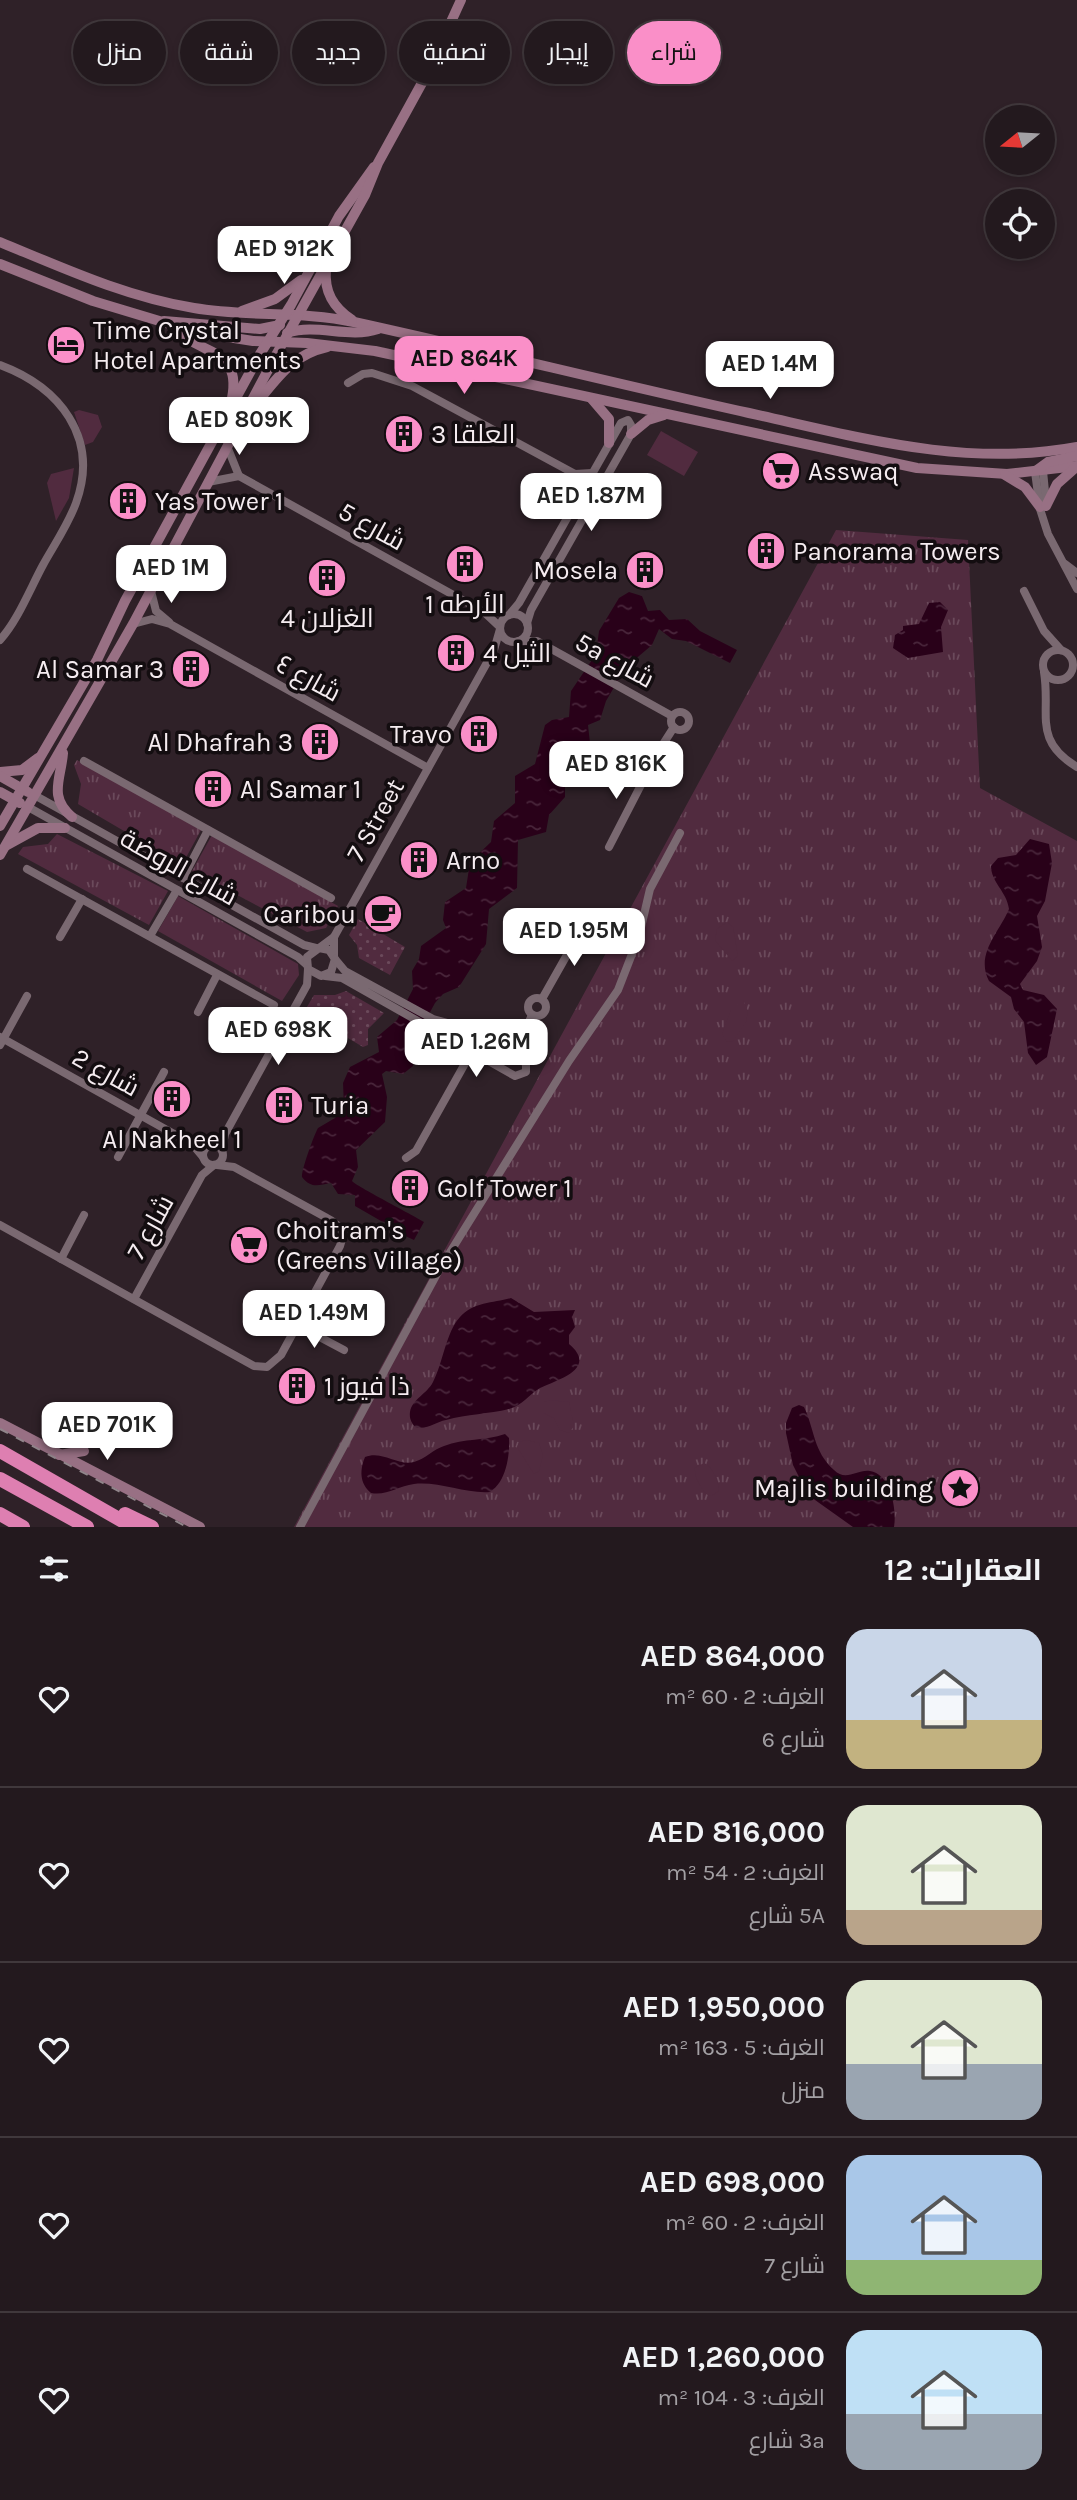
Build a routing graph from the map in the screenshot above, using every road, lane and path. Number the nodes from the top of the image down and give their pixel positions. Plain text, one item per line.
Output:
1 (461, 0) edge
2 (378, 163) junction
3 (0, 242) edge
4 (328, 263) junction
5 (0, 264) edge
6 (310, 270) junction
7 (229, 313) junction
8 (289, 319) junction
9 (158, 322) junction
10 (357, 323) junction
11 (174, 327) junction
12 (378, 329) junction
13 (316, 330) junction
14 (279, 339) junction
15 (307, 343) junction
16 (335, 346) junction
17 (0, 365) edge
18 (348, 383) dead end
19 (589, 397) junction
20 (230, 407) junction
21 (669, 414) junction
22 (243, 417) junction
23 (631, 434) junction
24 (609, 443) junction
25 (227, 446) junction
26 (1077, 447) edge
27 (1077, 456) edge
28 (1035, 464) junction
29 (1077, 466) edge
30 (592, 473) junction
31 (575, 474) junction
32 (1005, 474) junction
33 (239, 476) junction
34 (208, 482) junction
35 (582, 491) junction
36 (1043, 510) junction
37 (1065, 564) junction
38 (1077, 573) edge
39 (1077, 589) edge
40 (151, 591) junction
41 (1024, 591) dead end
42 (484, 612) junction
43 (508, 616) junction
44 (133, 624) junction
45 (170, 624) junction
46 (527, 624) junction
47 (500, 628) junction
48 (1044, 631) junction
49 (0, 640) edge
50 (537, 641) junction
51 (517, 642) junction
52 (494, 650) junction
53 (1061, 650) junction
54 (1046, 655) junction
55 (1074, 661) edge
56 (1044, 672) junction
57 (1069, 678) edge
58 (1045, 698) junction
59 (672, 716) junction
60 (674, 727) junction
61 (64, 748) junction
62 (46, 751) junction
63 (84, 761) dead end
64 (1077, 767) edge
65 (428, 768) junction
66 (0, 774) edge
67 (22, 789) junction
68 (0, 792) edge
69 (36, 796) junction
70 (15, 800) junction
71 (28, 807) junction
72 (72, 817) junction
73 (0, 826) edge
74 (65, 828) junction
75 (208, 830) junction
76 (680, 833) dead end
77 (610, 847) dead end
78 (2, 851) edge
79 (27, 869) dead end
80 (183, 878) junction
81 (177, 890) junction
82 (331, 898) dead end
83 (82, 899) junction
84 (150, 936) junction
85 (60, 937) dead end
86 (334, 937) junction
87 (317, 948) junction
88 (568, 953) dead end
89 (334, 957) junction
90 (307, 967) junction
91 (217, 975) junction
92 (323, 976) junction
93 (307, 985) junction
94 (27, 996) dead end
95 (542, 999) junction
96 (399, 1005) junction
97 (274, 1006) dead end
98 (198, 1012) dead end
99 (532, 1015) junction
100 (432, 1023) junction
101 (461, 1027) junction
102 (1, 1040) edge
103 (454, 1041) junction
104 (473, 1052) junction
105 (512, 1054) junction
106 (164, 1072) dead end
107 (141, 1115) junction
108 (225, 1134) junction
109 (192, 1144) junction
110 (211, 1144) junction
111 (223, 1152) junction
112 (118, 1157) dead end
113 (204, 1158) junction
114 (406, 1158) dead end
115 (215, 1165) junction
116 (234, 1167) junction
117 (202, 1175) junction
118 (84, 1215) dead end
119 (0, 1225) edge
120 (61, 1259) junction
121 (134, 1299) junction
122 (297, 1325) junction
123 (344, 1350) dead end
124 (0, 1423) edge
125 (64, 1449) junction
126 (0, 1451) edge
127 (84, 1451) dead end
128 (0, 1479) edge
129 (84, 1497) junction
130 (0, 1514) edge
131 (23, 1527) edge
132 (87, 1527) edge
133 (134, 1527) edge
134 (152, 1527) edge
135 (200, 1527) edge
136 (300, 1527) edge

1 - 2 main road
2 - 4 main road
2 - 6 main road
3 - 7 main road
4 - 8 main road
4 - 10 main road
5 - 9 main road
6 - 7 main road
6 - 8 main road
7 - 8 main road
8 - 9 main road
8 - 10 main road
8 - 14 main road
8 - 14 main road
9 - 11 main road
10 - 12 main road
11 - 14 main road
11 - 20 main road
12 - 13 main road
12 - 28 main road
13 - 14 main road
13 - 15 main road
14 - 15 main road
14 - 20 main road
14 - 22 main road
15 - 16 main road
16 - 19 main road
16 - 22 main road
17 - 49 street
18 - 31 street
19 - 21 main road
19 - 24 main road
20 - 62 main road
21 - 23 main road
21 - 32 main road
22 - 25 main road
23 - 24 street
23 - 46 street
24 - 30 street
25 - 33 street
25 - 34 main road
26 - 28 main road
27 - 28 main road
28 - 29 main road
28 - 32 main road
28 - 36 street
29 - 36 main road
30 - 31 street
30 - 35 street
31 - 35 street
32 - 36 main road
33 - 34 street
33 - 42 street, شارع 5
34 - 40 main road
35 - 43 street
36 - 37 street
37 - 38 street
37 - 39 street
40 - 44 main road
40 - 45 street, شارع ٤
41 - 48 street
42 - 43 street, شارع 5
42 - 47 street, شارع 5
43 - 46 street
43 - 47 street
44 - 45 street, شارع ٤
44 - 61 main road
45 - 65 street, شارع ٤
46 - 50 street, 5a شارع
46 - 51 street
47 - 51 street
47 - 52 street, 7 Street
48 - 53 street
48 - 54 street
50 - 51 street, 5a شارع
50 - 59 street, 5a شارع
51 - 52 street
52 - 65 street, 7 Street
53 - 54 street
53 - 55 street
54 - 56 street
55 - 57 street
56 - 57 street
56 - 58 street
57 - 58 street
58 - 64 street
59 - 60 street
59 - 60 street
60 - 77 street
61 - 69 main road
61 - 72 main road
62 - 66 main road
62 - 67 main road
63 - 75 street
65 - 86 street, 7 Street
66 - 67 main road
67 - 69 main road
67 - 70 main road
68 - 70 main road
69 - 71 main road
69 - 72 street, شارع الروضة
70 - 71 main road
70 - 73 main road
71 - 74 street, شارع الروضة
71 - 78 main road
72 - 80 street, شارع الروضة
74 - 78 main road
74 - 81 street, شارع الروضة
75 - 80 street
75 - 82 street
76 - 136 street
79 - 83 street
80 - 87 street, شارع الروضة
81 - 84 street
81 - 90 street, شارع الروضة
83 - 84 street
83 - 85 street
84 - 91 street
86 - 87 street
86 - 89 street
87 - 89 street
87 - 90 street
88 - 95 street
89 - 92 street
89 - 96 street
90 - 92 street
90 - 93 street
91 - 97 street
91 - 98 street
92 - 93 street
92 - 96 street
93 - 108 street
94 - 102 street
95 - 99 street
95 - 99 street
96 - 100 street
99 - 105 street
100 - 101 street
100 - 103 street
101 - 103 street
101 - 105 street
102 - 107 street, شارع 2
103 - 104 street
104 - 105 street
104 - 114 street
106 - 107 street
107 - 109 street, شارع 2
107 - 112 street
108 - 110 street
108 - 111 street
109 - 110 street, شارع 2
109 - 113 street, شارع 2
110 - 111 street
110 - 113 street, شارع 7
111 - 115 street
111 - 116 street
113 - 115 street
113 - 117 street, شارع 7
115 - 116 street
115 - 117 street, شارع 7
116 - 122 street
117 - 121 street, شارع 7
118 - 120 street
119 - 120 street
120 - 121 street
121 - 122 street
122 - 123 street
124 - 125 main road
125 - 127 main road
125 - 135 main road
126 - 129 highway
128 - 132 highway
129 - 133 highway
129 - 134 highway
130 - 131 highway

